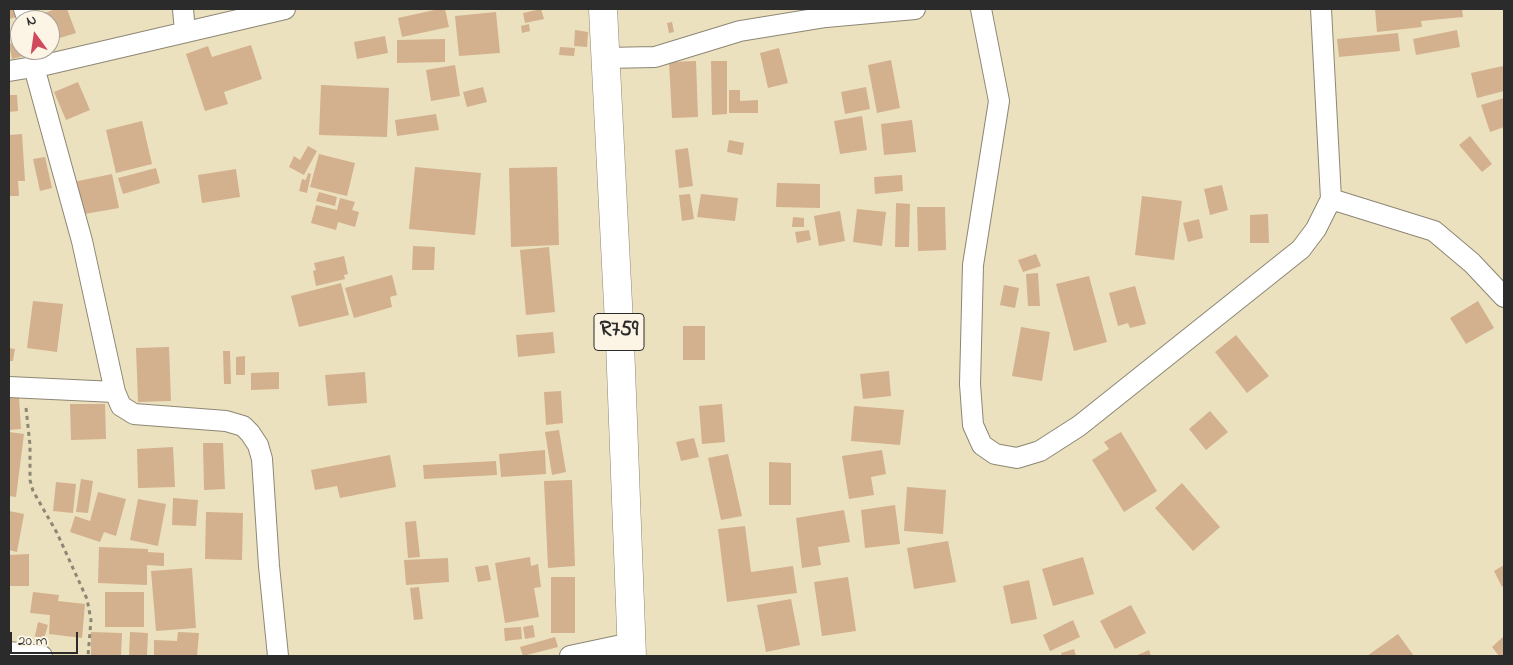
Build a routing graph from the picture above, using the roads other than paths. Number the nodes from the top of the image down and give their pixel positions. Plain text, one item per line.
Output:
1 (184, 9) edge
2 (285, 9) edge
3 (603, 9) edge
4 (915, 9) edge
5 (981, 9) edge
6 (1321, 9) edge
7 (185, 32) junction
8 (605, 58) junction
9 (39, 61) edge
10 (9, 71) edge
11 (1331, 199) junction
12 (1504, 297) edge
13 (17, 387) edge
14 (115, 392) junction
15 (631, 650) edge
16 (9, 652) edge
17 (42, 656) edge
18 (278, 656) edge
19 (570, 656) edge

1 - 7 street
2 - 7 street
3 - 8 main road, R759
4 - 8 street
5 - 11 street
6 - 11 street
7 - 9 street
8 - 15 main road, R759
9 - 10 street
9 - 14 street
11 - 12 street
13 - 14 street
14 - 18 street
15 - 19 street
16 - 17 street

